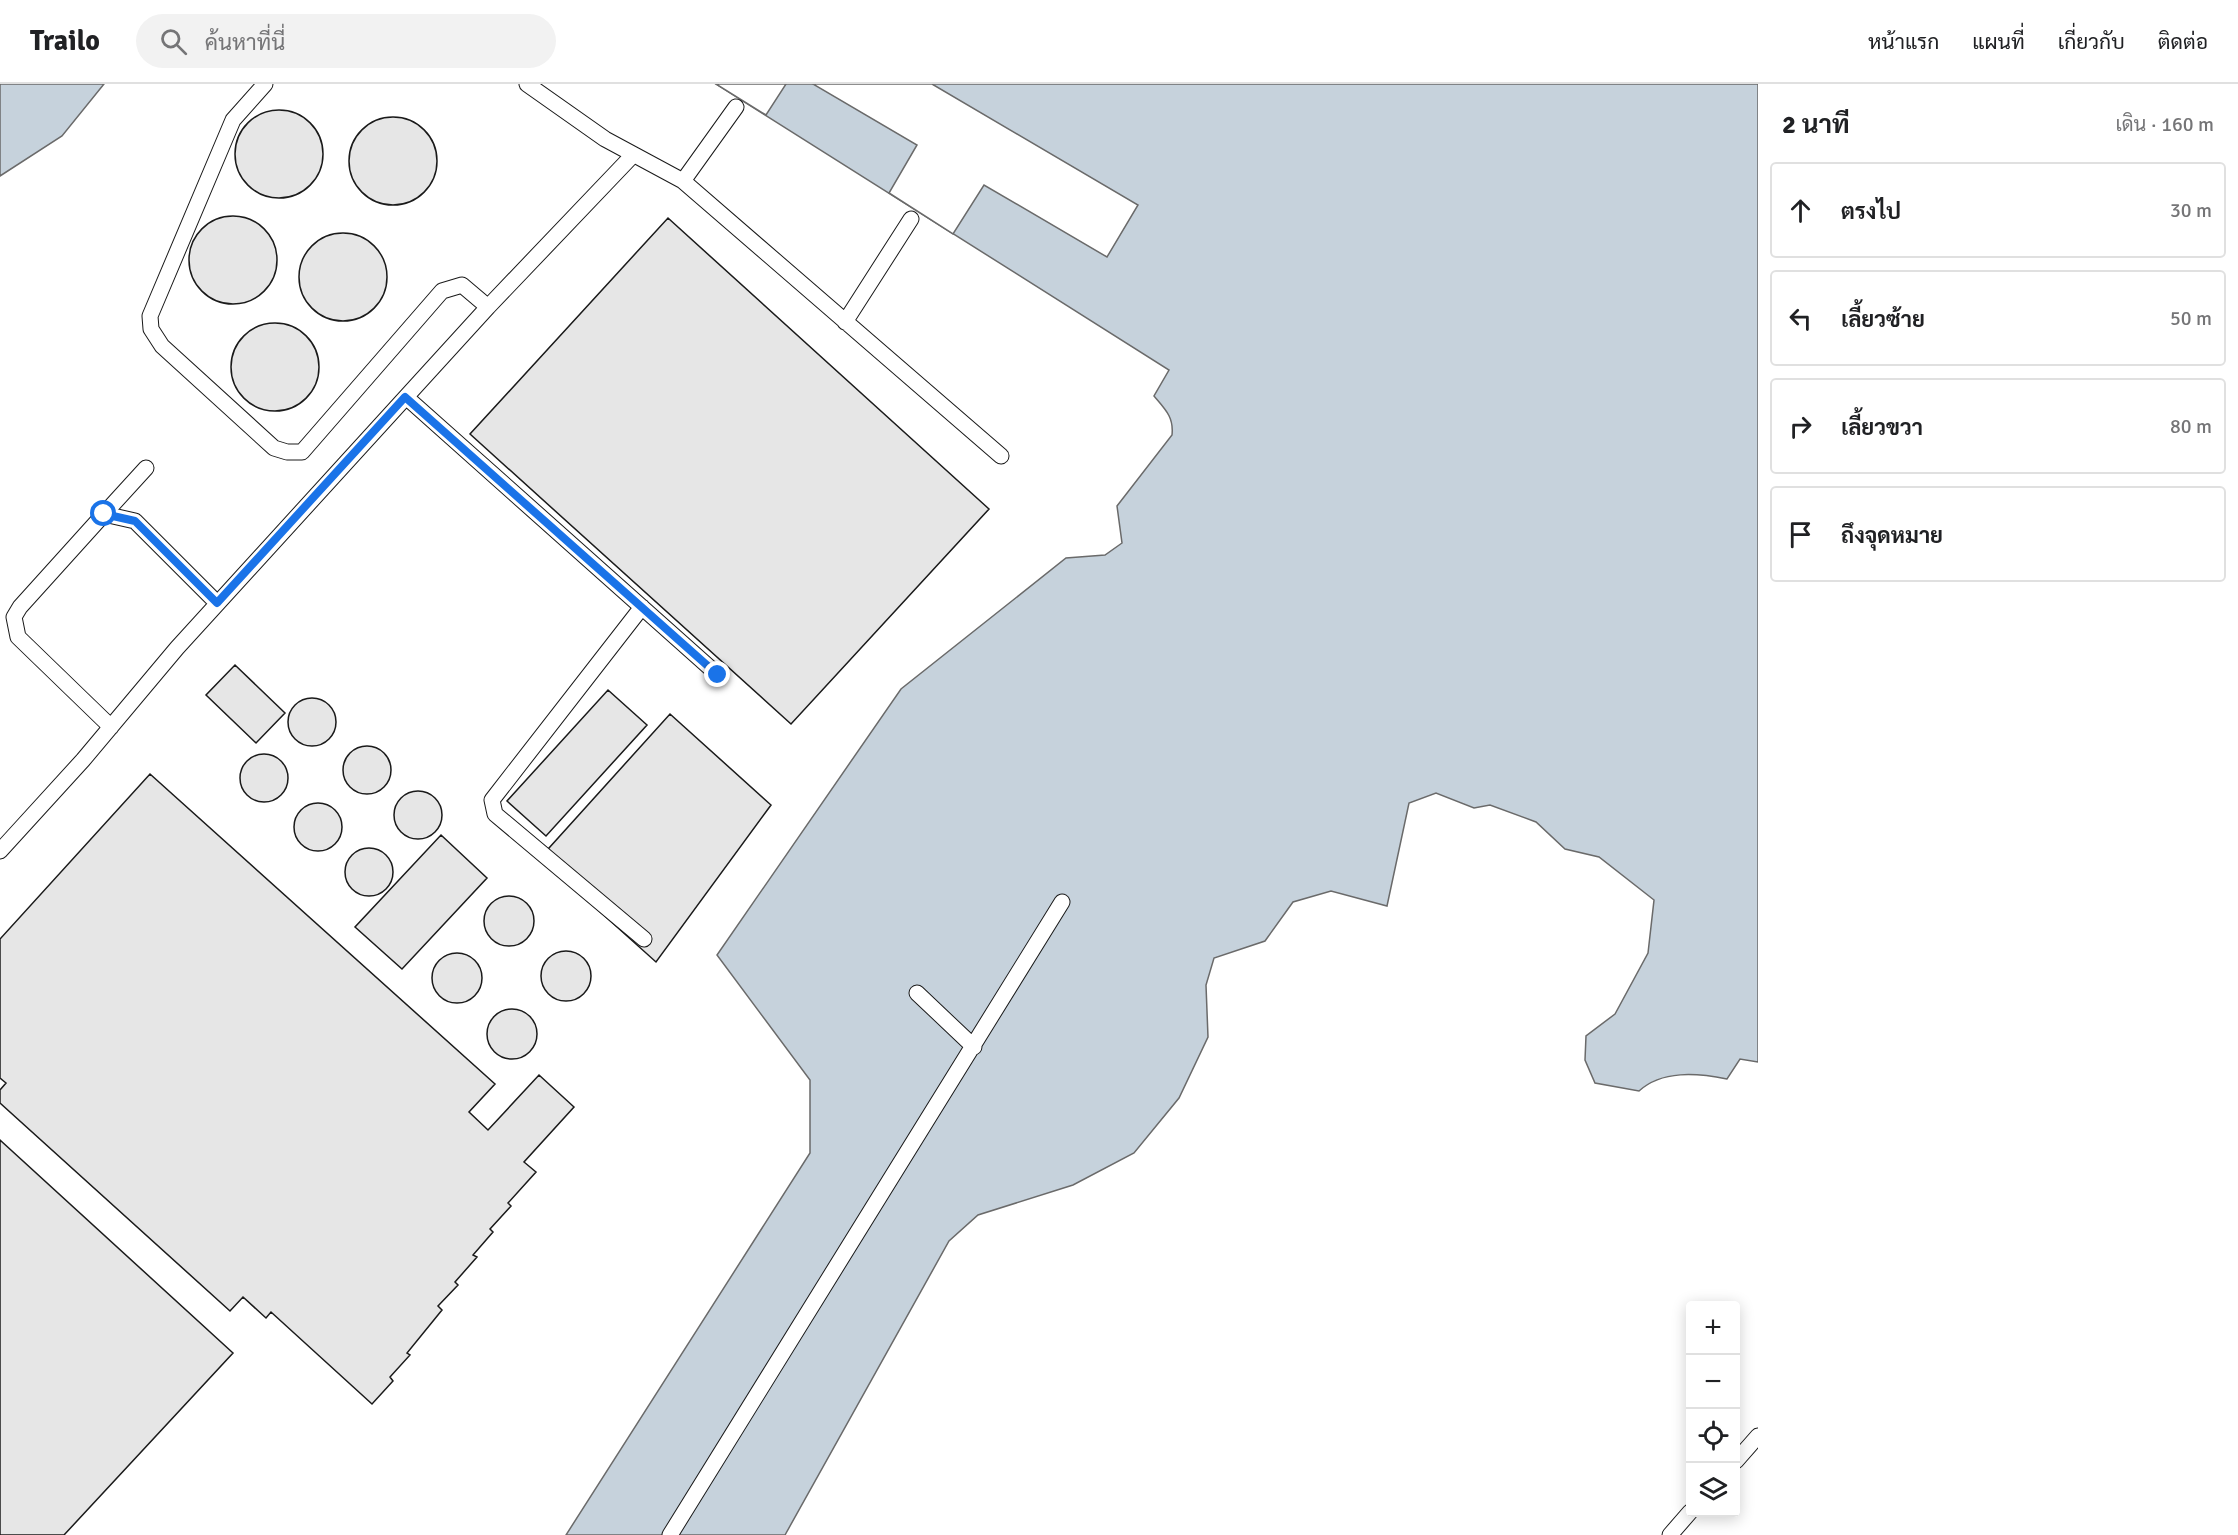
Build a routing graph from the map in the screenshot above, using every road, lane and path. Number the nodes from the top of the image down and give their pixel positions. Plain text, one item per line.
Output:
1 (264, 84) edge
2 (527, 84) edge
3 (736, 107) dead end
4 (633, 155) junction
5 (684, 181) junction
6 (911, 219) dead end
7 (488, 307) junction
8 (845, 322) junction
9 (405, 397) junction
10 (1001, 456) dead end
11 (146, 468) dead end
12 (104, 514) junction
13 (217, 603) junction
14 (642, 607) junction
15 (718, 675) dead end
16 (111, 727) junction
17 (0, 851) edge
18 (1062, 902) dead end
19 (644, 939) dead end
20 (917, 993) dead end
21 (974, 1047) junction
22 (1758, 1436) edge
23 (1740, 1456) edge
24 (1686, 1517) edge
25 (670, 1535) edge
26 (1670, 1535) edge

1 - 7 lane
2 - 4 lane
3 - 5 lane
4 - 5 lane
4 - 7 lane
5 - 8 lane
6 - 8 lane
7 - 9 lane
8 - 10 lane
9 - 13 lane
9 - 14 lane
11 - 12 lane
12 - 13 lane
12 - 16 lane
13 - 16 lane
14 - 15 lane
14 - 19 lane
16 - 17 lane
18 - 21 lane
20 - 21 lane
21 - 25 lane
22 - 23 lane
24 - 26 lane

